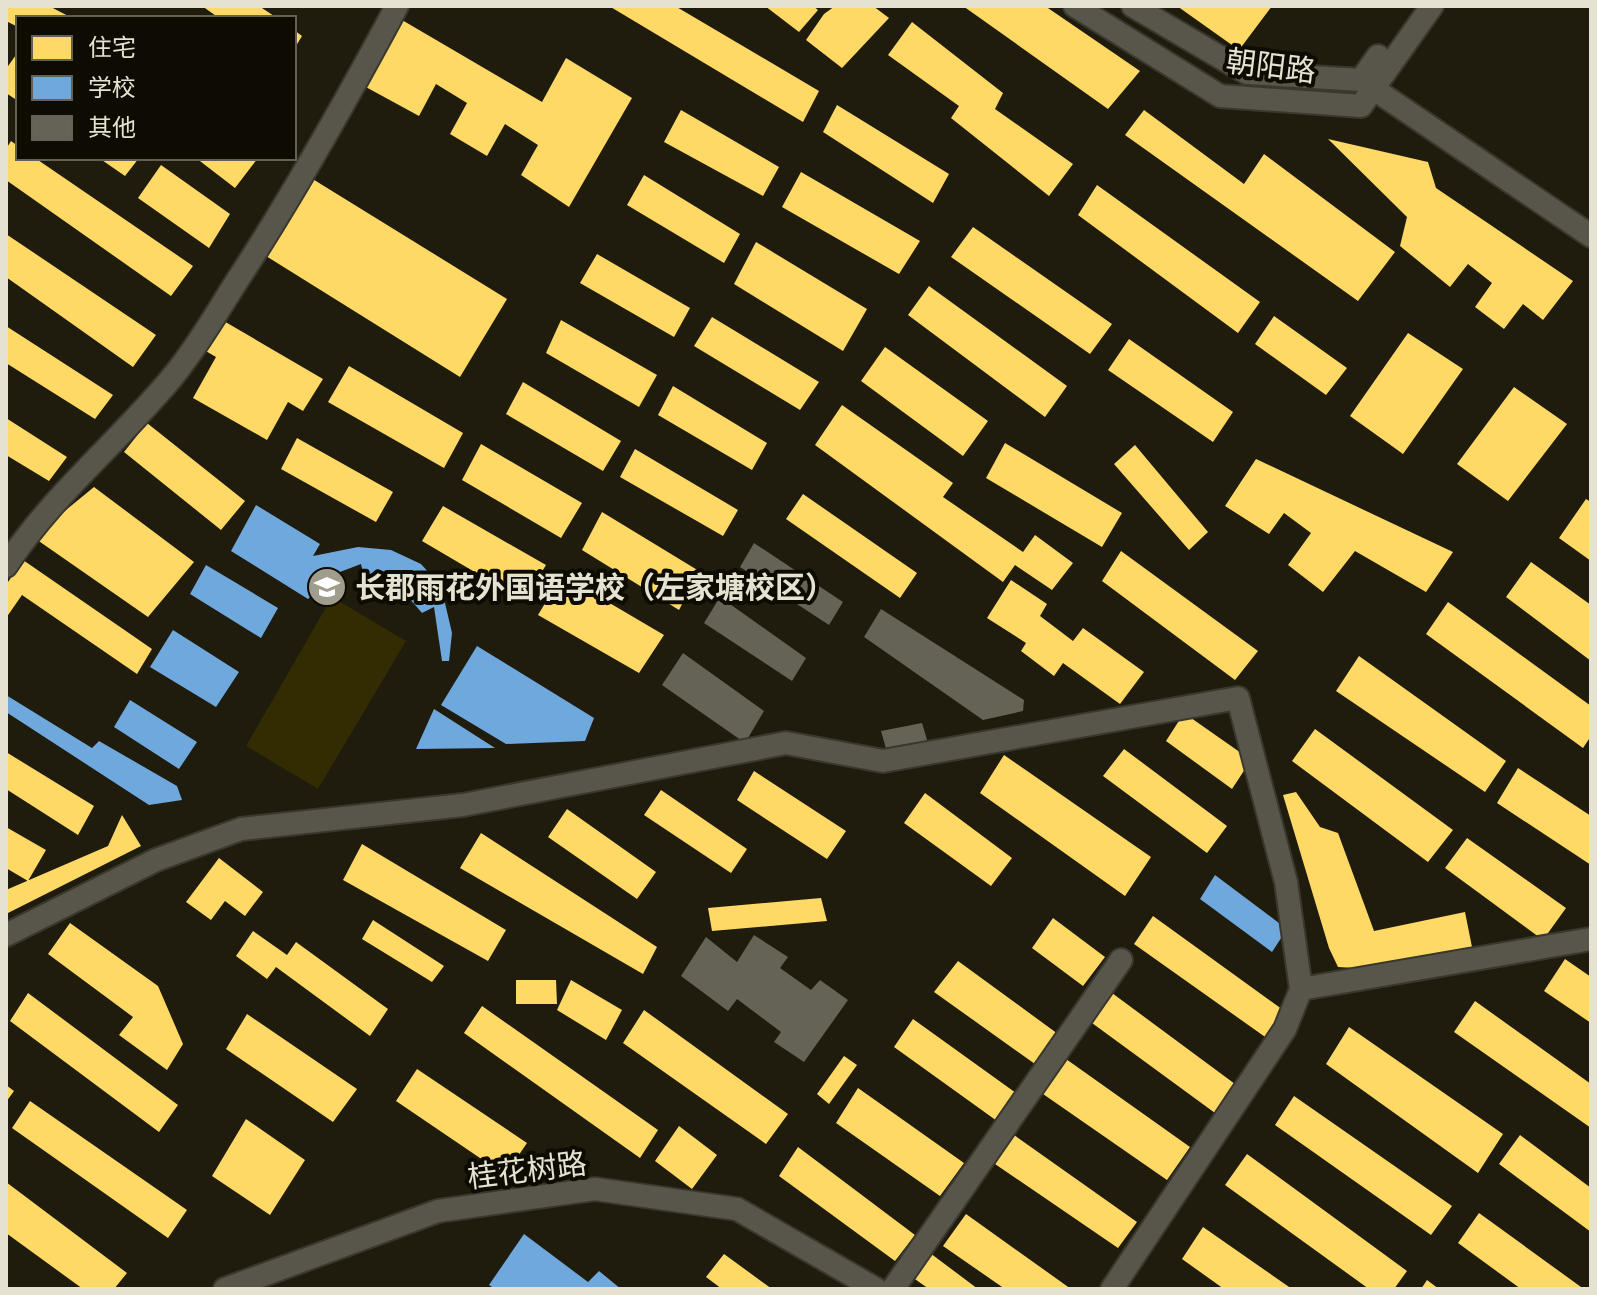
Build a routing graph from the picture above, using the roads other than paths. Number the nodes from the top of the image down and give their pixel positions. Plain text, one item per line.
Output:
1 (397, 6) edge
2 (1075, 6) edge
3 (1133, 6) edge
4 (1413, 6) edge
5 (1432, 6) edge
6 (1367, 84) junction
7 (1591, 236) edge
8 (6, 566) edge
9 (6, 935) edge
10 (1591, 939) edge
11 (1121, 960) dead end
12 (1301, 989) junction
13 (225, 1289) edge
14 (876, 1289) edge
15 (893, 1289) edge
16 (1112, 1289) edge

1 - 8 street
2 - 6 street, 朝阳路
3 - 6 street, 朝阳路
4 - 6 street, 朝阳路
5 - 6 street, 朝阳路
6 - 7 street
9 - 12 street
10 - 12 street
11 - 15 street
12 - 16 street
13 - 14 street, 桂花树路

